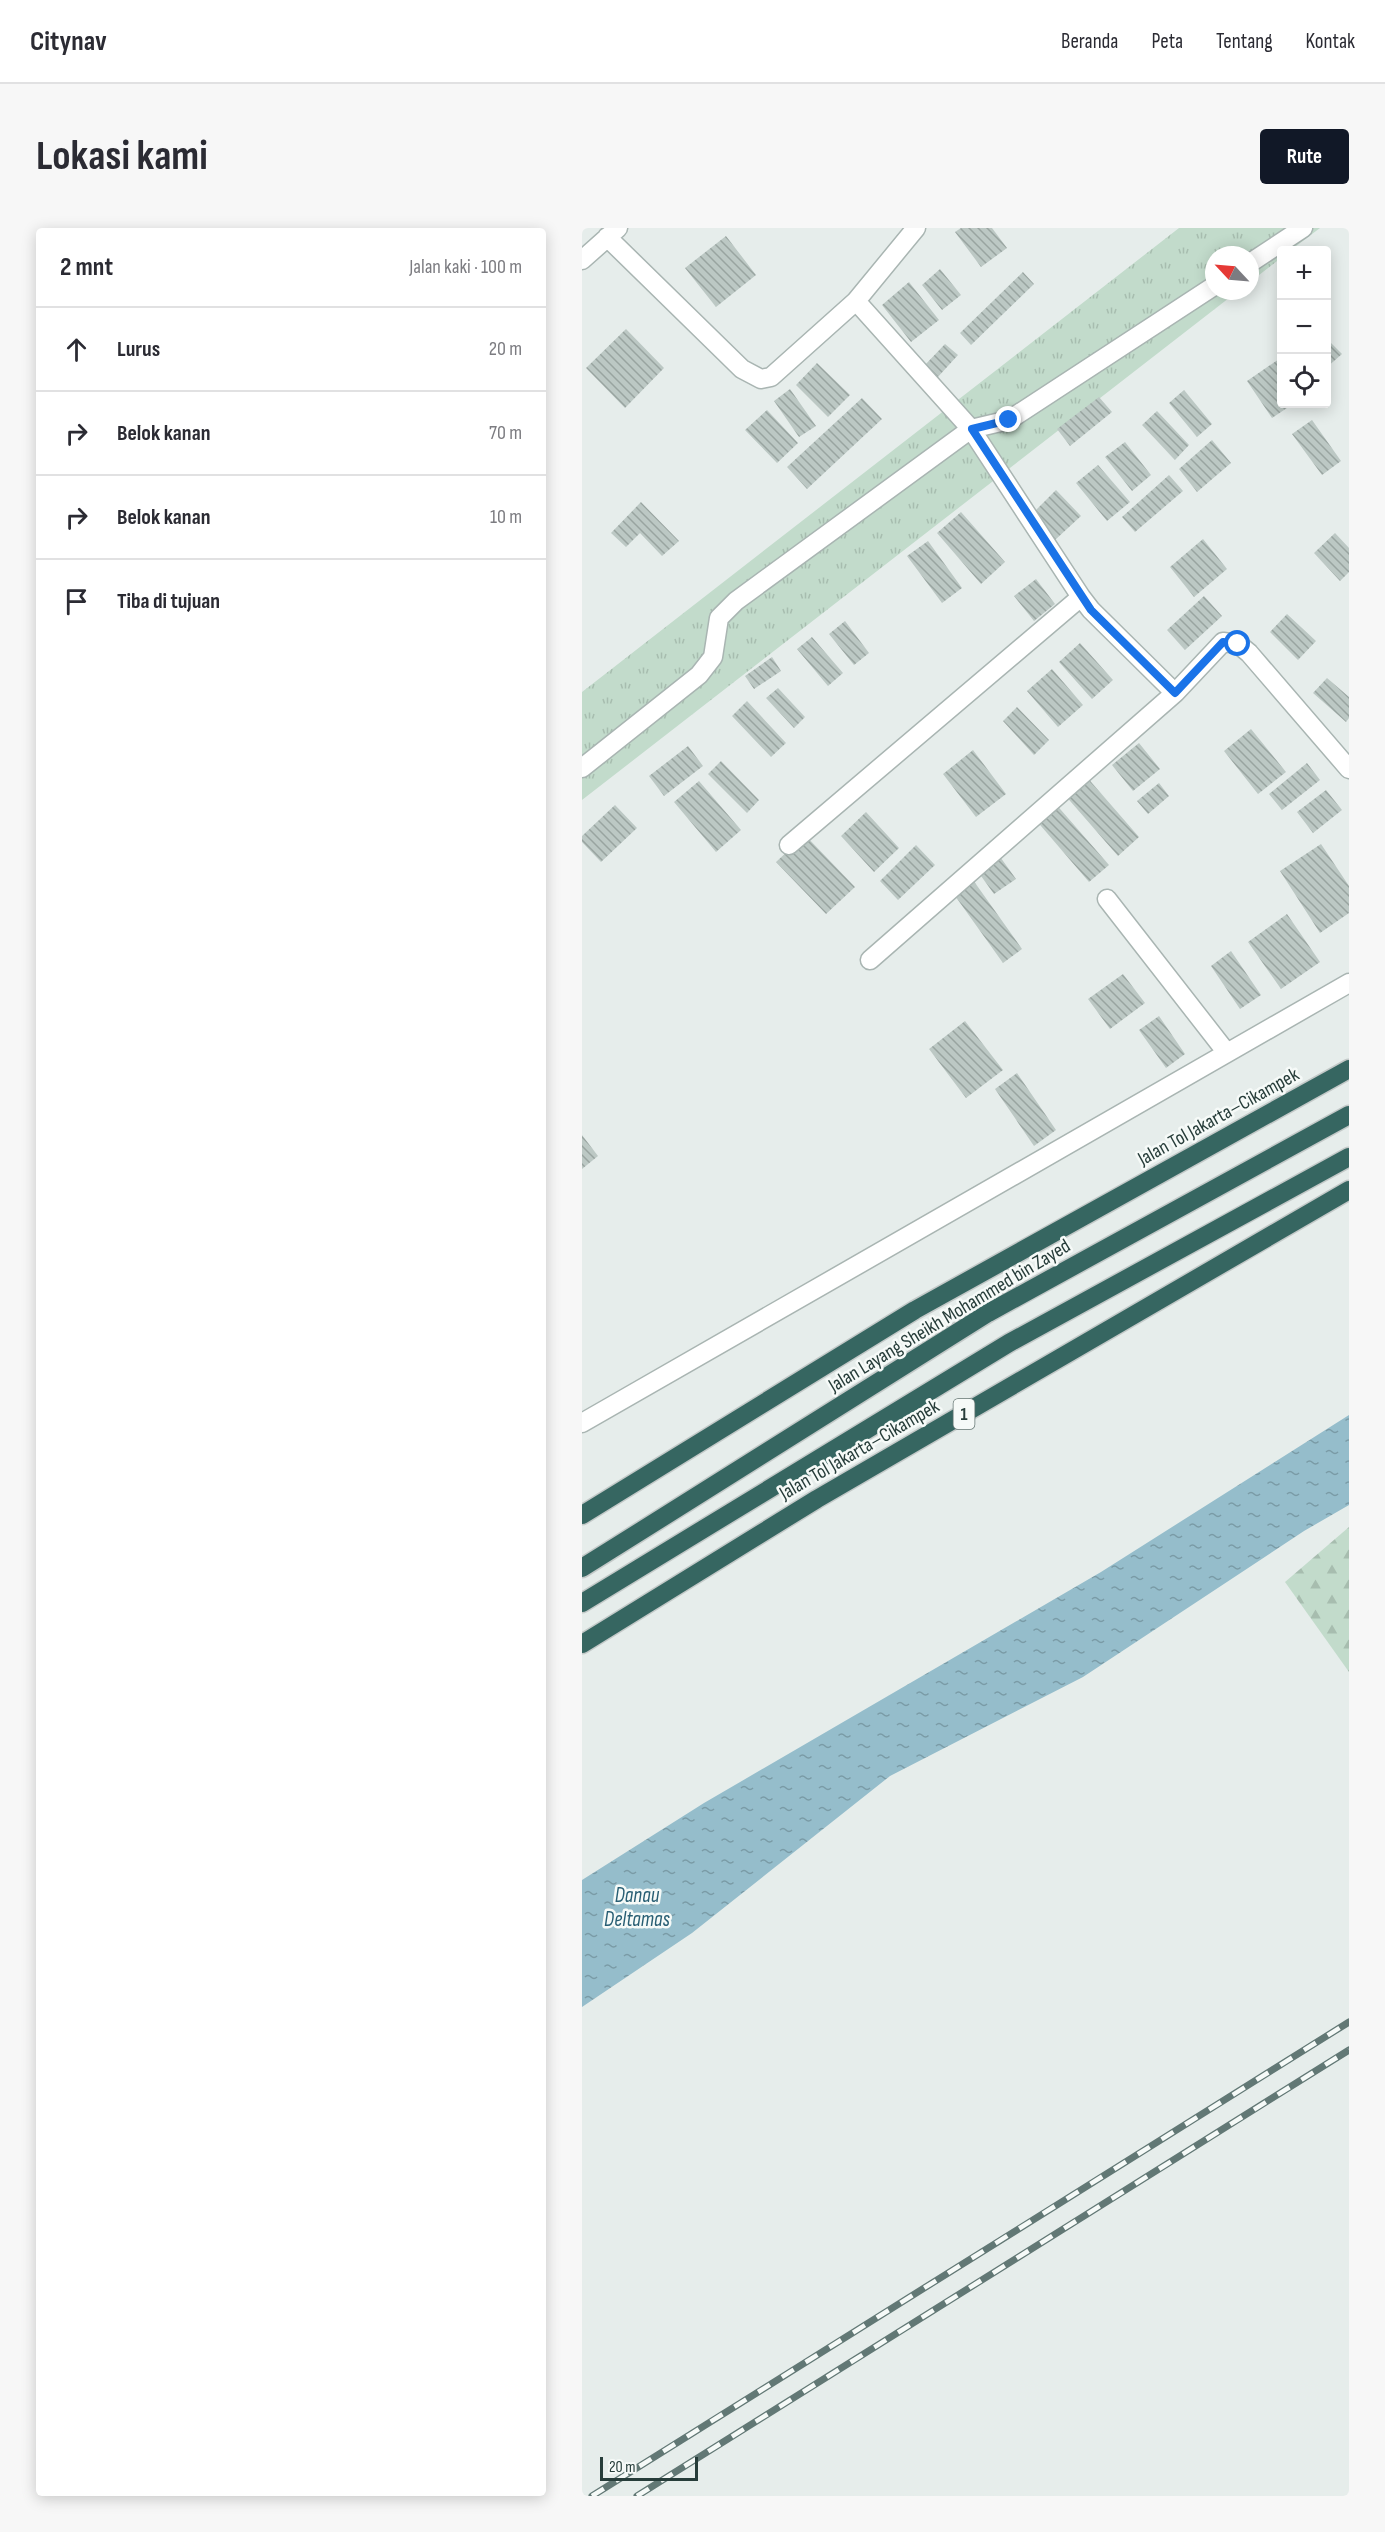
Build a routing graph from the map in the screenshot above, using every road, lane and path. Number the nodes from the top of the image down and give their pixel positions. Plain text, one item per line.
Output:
1 (916, 228) edge
2 (1303, 228) edge
3 (612, 233) edge
4 (1259, 257) edge
5 (582, 260) edge
6 (1205, 292) edge
7 (856, 301) junction
8 (972, 429) junction
9 (1081, 597) junction
10 (1175, 693) junction
11 (582, 768) edge
12 (1349, 770) edge
13 (789, 845) dead end
14 (1107, 899) dead end
15 (870, 960) dead end
16 (1349, 983) edge
17 (1227, 1053) junction
18 (1349, 1069) edge
19 (1349, 1115) edge
20 (1349, 1157) edge
21 (1349, 1190) edge
22 (582, 1423) edge
23 (582, 1515) edge
24 (582, 1568) edge
25 (582, 1603) edge
26 (582, 1644) edge

1 - 7 street
2 - 4 street
3 - 5 street
3 - 7 street
6 - 8 street
7 - 8 street
8 - 9 street
8 - 11 street
9 - 10 street
9 - 13 street
10 - 12 street
10 - 15 street
14 - 17 street
16 - 17 street
17 - 22 street
18 - 23 highway, Jalan Tol Jakarta–Cikampek
19 - 24 highway, Jalan Layang Sheikh Mohammed bin Zayed
20 - 25 highway, 1
21 - 26 highway, Jalan Tol Jakarta–Cikampek / 1

